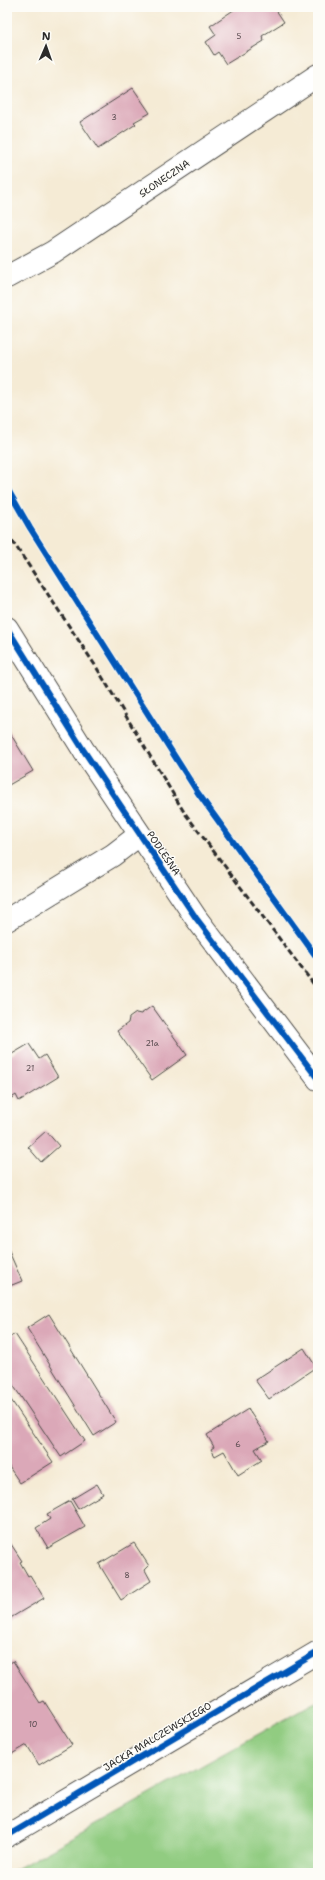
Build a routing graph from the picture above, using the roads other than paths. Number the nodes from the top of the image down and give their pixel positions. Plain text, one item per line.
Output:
1 (318, 75) edge
2 (7, 277) edge
3 (7, 628) edge
4 (139, 835) junction
5 (7, 920) edge
6 (318, 1079) edge
7 (318, 1652) edge
8 (7, 1836) edge

1 - 2 street, SŁONECZNA
3 - 4 street, PODLEŚNA
4 - 5 street, PODLEŚNA
4 - 6 street, PODLEŚNA
7 - 8 street, JACKA MALCZEWSKIEGO

